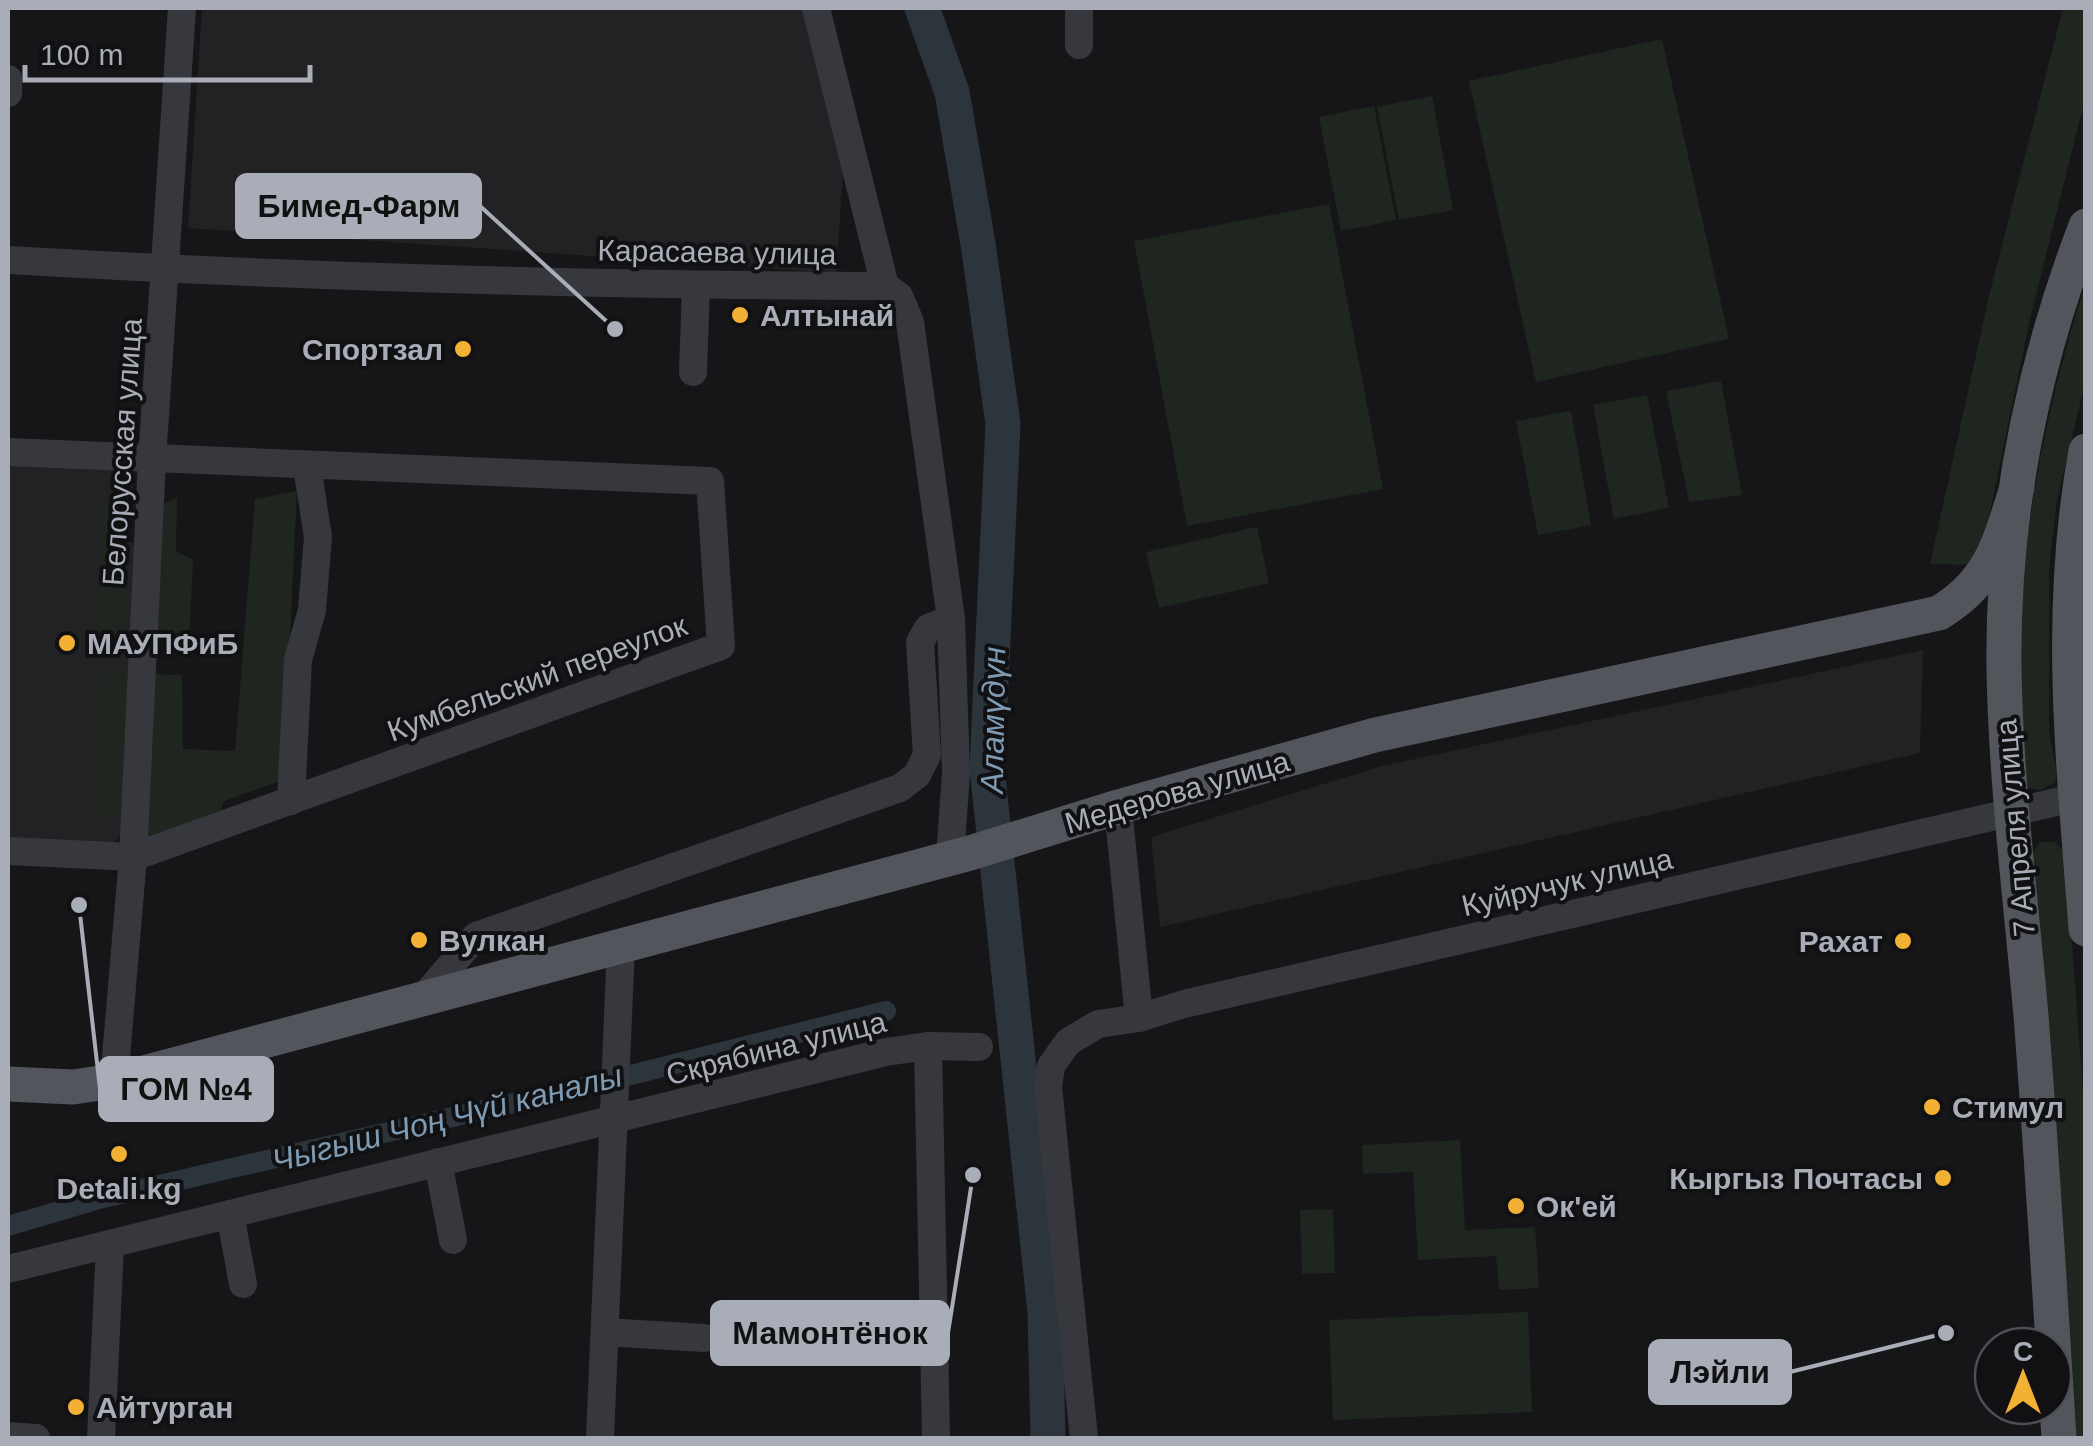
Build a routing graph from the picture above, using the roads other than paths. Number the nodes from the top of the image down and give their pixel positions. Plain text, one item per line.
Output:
1 (182, 8) edge
2 (816, 8) edge
3 (1080, 8) edge
4 (1080, 45) dead end
5 (8, 79) edge
6 (8, 93) edge
7 (2086, 226) edge
8 (8, 260) edge
9 (166, 269) junction
10 (696, 286) junction
11 (886, 286) junction
12 (693, 372) dead end
13 (2086, 450) edge
14 (8, 452) edge
15 (152, 460) junction
16 (307, 466) junction
17 (2017, 488) junction
18 (1939, 613) junction
19 (950, 619) junction
20 (2004, 665) junction
21 (2081, 796) edge
22 (291, 801) junction
23 (1118, 807) junction
24 (2014, 812) junction
25 (8, 851) edge
26 (960, 856) junction
27 (133, 857) junction
28 (2086, 929) edge
29 (621, 946) junction
30 (422, 1000) junction
31 (1139, 1018) junction
32 (928, 1046) junction
33 (980, 1047) dead end
34 (114, 1081) junction
35 (8, 1084) edge
36 (616, 1120) junction
37 (438, 1162) junction
38 (230, 1214) junction
39 (453, 1240) dead end
40 (110, 1244) junction
41 (8, 1269) edge
42 (244, 1284) dead end
43 (604, 1332) junction
44 (704, 1338) dead end
45 (8, 1436) edge
46 (36, 1438) edge
47 (101, 1438) edge
48 (600, 1438) edge
49 (936, 1438) edge
50 (1084, 1438) edge
51 (2060, 1438) edge

1 - 9 street, Белорусская улица
2 - 11 street
3 - 4 street
5 - 6 street
7 - 17 main road, 7 Апреля улица
8 - 9 street, Карасаева улица
9 - 10 street, Карасаева улица
9 - 15 street, Белорусская улица
10 - 11 street, Карасаева улица
10 - 12 street
11 - 19 street
13 - 21 main road, 7 Апреля улица
14 - 15 street, Кумбельский переулок
15 - 16 street, Кумбельский переулок
15 - 27 street, Белорусская улица
16 - 22 street
16 - 22 street, Кумбельский переулок
17 - 18 main road, Медерова улица
17 - 20 main road, 7 Апреля улица
18 - 20 main road
18 - 23 main road, Медерова улица
19 - 26 street
19 - 30 street
20 - 24 main road, 7 Апреля улица
21 - 24 street, Куйручук улица
21 - 28 main road, 7 Апреля улица
22 - 27 street, Кумбельский переулок
23 - 26 main road, Медерова улица
23 - 31 street
24 - 31 street, Куйручук улица
24 - 51 main road, 7 Апреля улица
25 - 27 street, Кумбельский переулок
26 - 29 main road, Медерова улица
27 - 34 street, Белорусская улица
29 - 30 main road, Медерова улица
29 - 36 street
30 - 34 main road, Медерова улица
31 - 50 street, Куйручук улица
32 - 33 street, Скрябина улица
32 - 36 street, Скрябина улица
32 - 49 street
34 - 35 main road, Медерова улица
36 - 37 street, Скрябина улица
36 - 43 street
37 - 38 street, Скрябина улица
37 - 39 street
38 - 40 street, Скрябина улица
38 - 42 street
40 - 41 street, Скрябина улица
40 - 47 street
43 - 44 street
43 - 48 street
45 - 46 street

